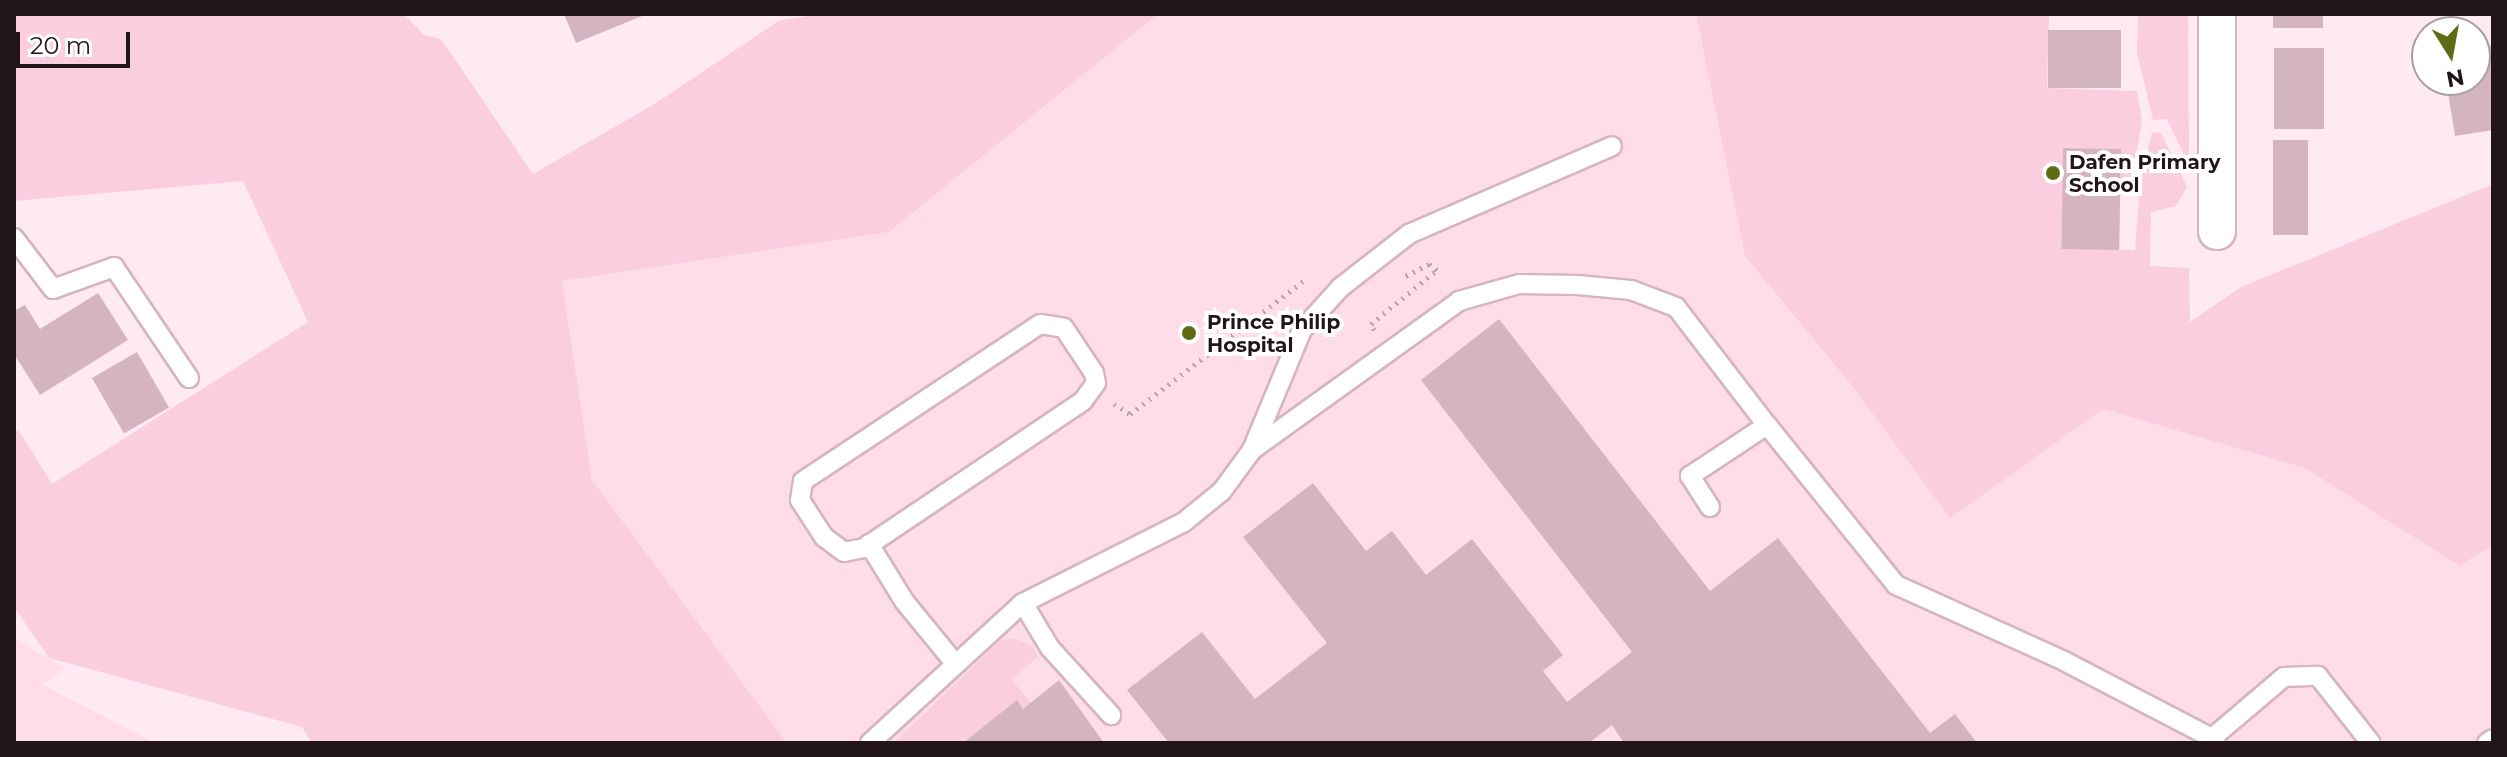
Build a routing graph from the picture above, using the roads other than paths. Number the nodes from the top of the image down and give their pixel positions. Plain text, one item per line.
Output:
1 (2217, 14) edge
2 (1612, 146) dead end
3 (2217, 231) dead end
4 (14, 238) edge
5 (189, 378) dead end
6 (1767, 425) junction
7 (1252, 450) junction
8 (1710, 507) dead end
9 (869, 544) junction
10 (1023, 603) junction
11 (954, 662) junction
12 (1111, 715) dead end
13 (2493, 739) edge
14 (2214, 741) edge
15 (870, 743) edge
16 (2371, 743) edge
17 (2487, 743) edge

1 - 3 street
2 - 7 lane
4 - 5 lane
6 - 7 lane
6 - 8 lane
6 - 14 lane
7 - 10 lane
9 - 9 lane
9 - 11 lane
10 - 11 lane
10 - 12 lane
11 - 15 lane
13 - 17 lane
14 - 16 lane

